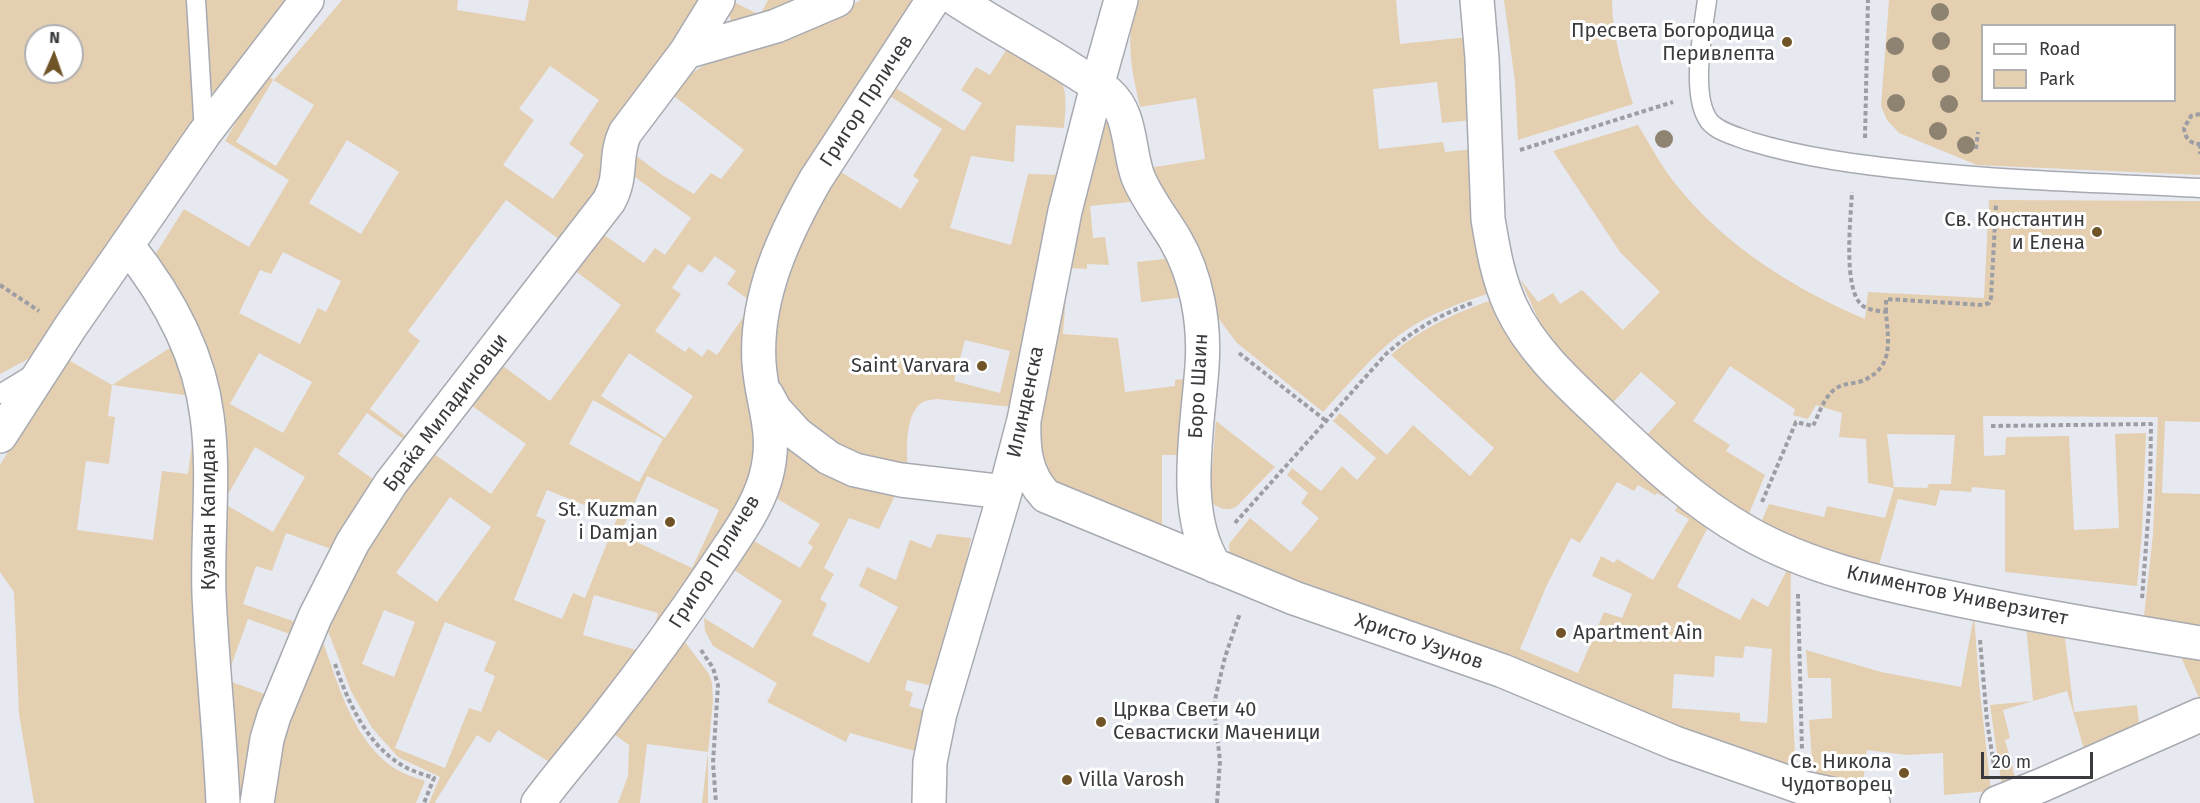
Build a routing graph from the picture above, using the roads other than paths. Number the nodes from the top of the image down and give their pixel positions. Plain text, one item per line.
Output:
1 (195, 0) edge
2 (307, 0) edge
3 (718, 0) edge
4 (837, 0) edge
5 (933, 0) edge
6 (957, 0) edge
7 (1121, 0) edge
8 (1477, 0) edge
9 (1707, 0) edge
10 (686, 52) junction
11 (1096, 86) junction
12 (204, 134) junction
13 (2200, 188) edge
14 (127, 245) junction
15 (45, 366) junction
16 (761, 380) junction
17 (0, 394) edge
18 (1024, 420) junction
19 (0, 436) edge
20 (1005, 492) junction
21 (1211, 560) junction
22 (2200, 643) edge
23 (2200, 715) edge
24 (223, 803) edge
25 (257, 803) edge
26 (538, 803) edge
27 (929, 803) edge
28 (1873, 803) edge
29 (1998, 803) edge

1 - 12 lane
2 - 12 street
3 - 10 street, Браќа Миладиновци
4 - 10 street
5 - 16 street, Григор Прличев
6 - 11 street
7 - 11 street, Илинденска
8 - 22 street, Климентов Универзитет
9 - 13 lane
10 - 25 street, Браќа Миладиновци
11 - 18 street, Илинденска
11 - 21 street, Боро Шаин
12 - 14 street
14 - 15 street
14 - 24 street, Кузман Капидан
15 - 17 lane
15 - 19 street
16 - 20 street
16 - 26 street, Григор Прличев
18 - 20 street, Илинденска
18 - 21 street, Христо Узунов
20 - 27 street, Илинденска
21 - 28 street, Христо Узунов
23 - 29 street

